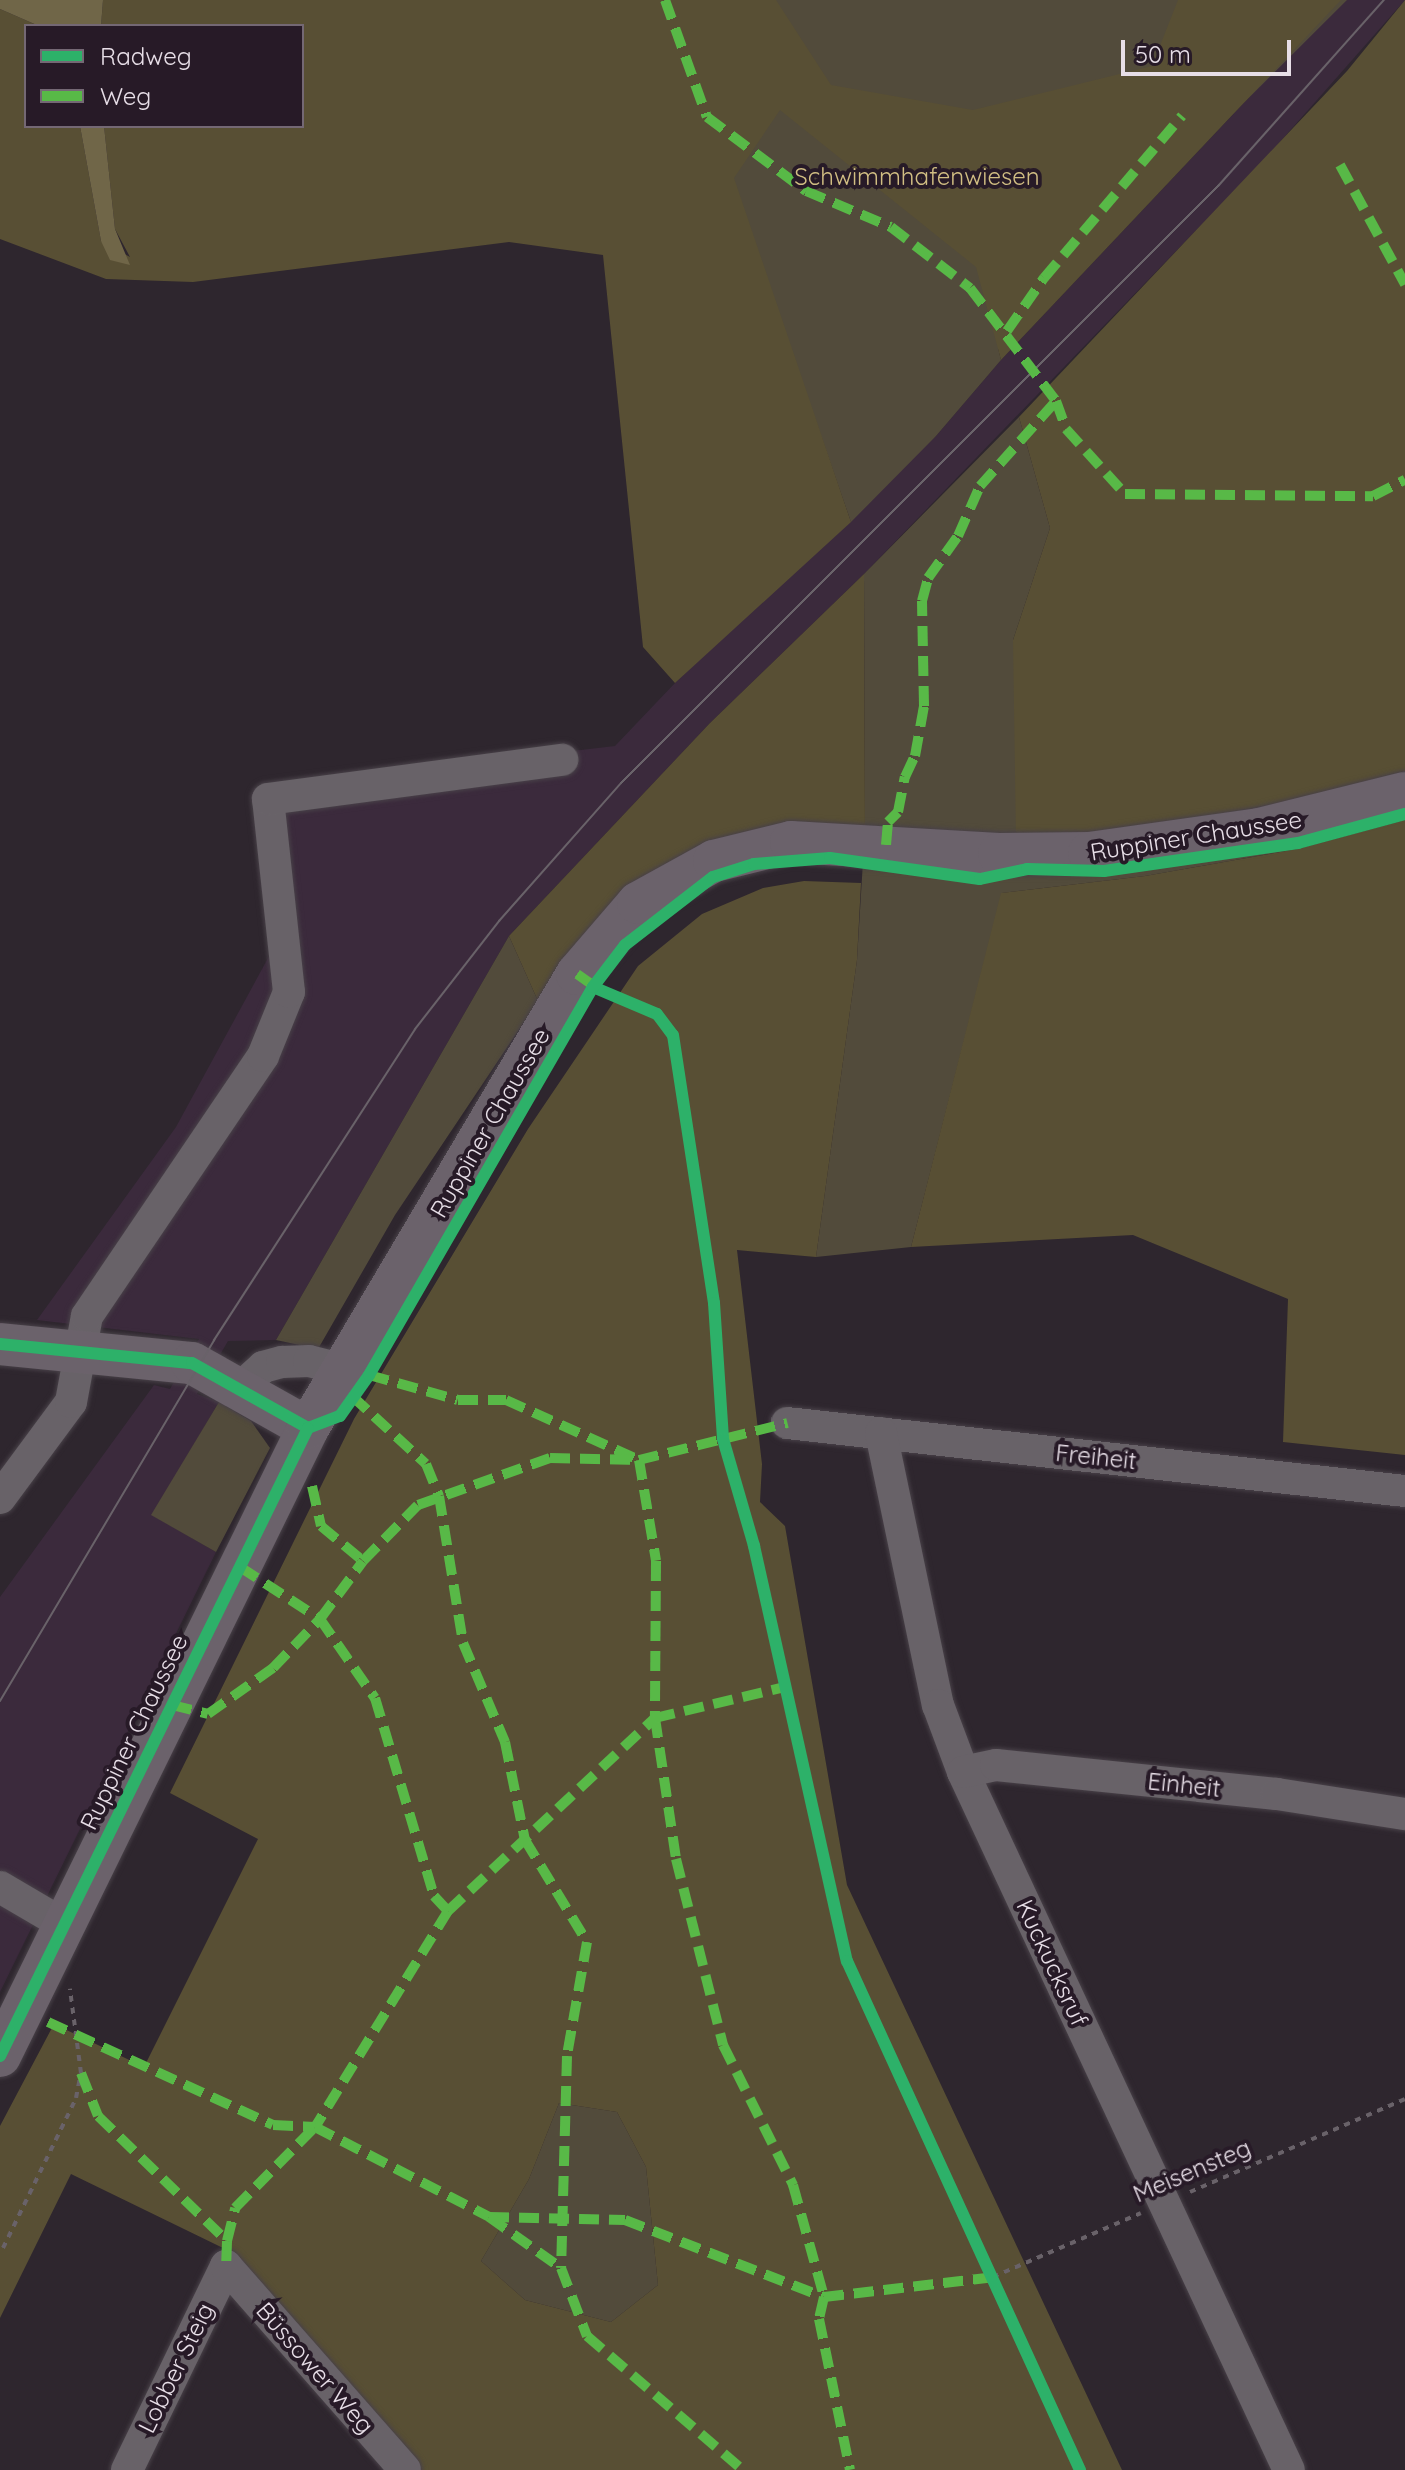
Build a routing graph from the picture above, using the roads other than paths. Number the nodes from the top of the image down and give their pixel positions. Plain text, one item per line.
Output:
1 (562, 760) dead end
2 (1405, 793) edge
3 (0, 1344) edge
4 (79, 1353) junction
5 (345, 1370) junction
6 (241, 1387) junction
7 (787, 1423) dead end
8 (308, 1428) junction
9 (881, 1433) junction
10 (1405, 1491) edge
11 (0, 1498) edge
12 (963, 1772) junction
13 (1405, 1814) edge
14 (0, 1887) edge
15 (56, 1939) junction
16 (0, 2056) edge
17 (226, 2266) joint
18 (127, 2470) edge
19 (405, 2470) edge
20 (1289, 2470) edge

1 - 4 street
2 - 5 main road, Ruppiner Chaussee
3 - 4 main road
4 - 6 main road
4 - 11 street
5 - 6 street
5 - 8 main road, Ruppiner Chaussee
6 - 8 main road
7 - 9 street, Freiheit
8 - 15 main road, Ruppiner Chaussee
9 - 10 street, Freiheit
9 - 12 street, Kuckucksruf
12 - 13 street, Einheit
12 - 20 street, Kuckucksruf
14 - 15 street
15 - 16 main road, Ruppiner Chaussee
17 - 18 street, Lobber Steig
17 - 19 street, Büssower Weg

